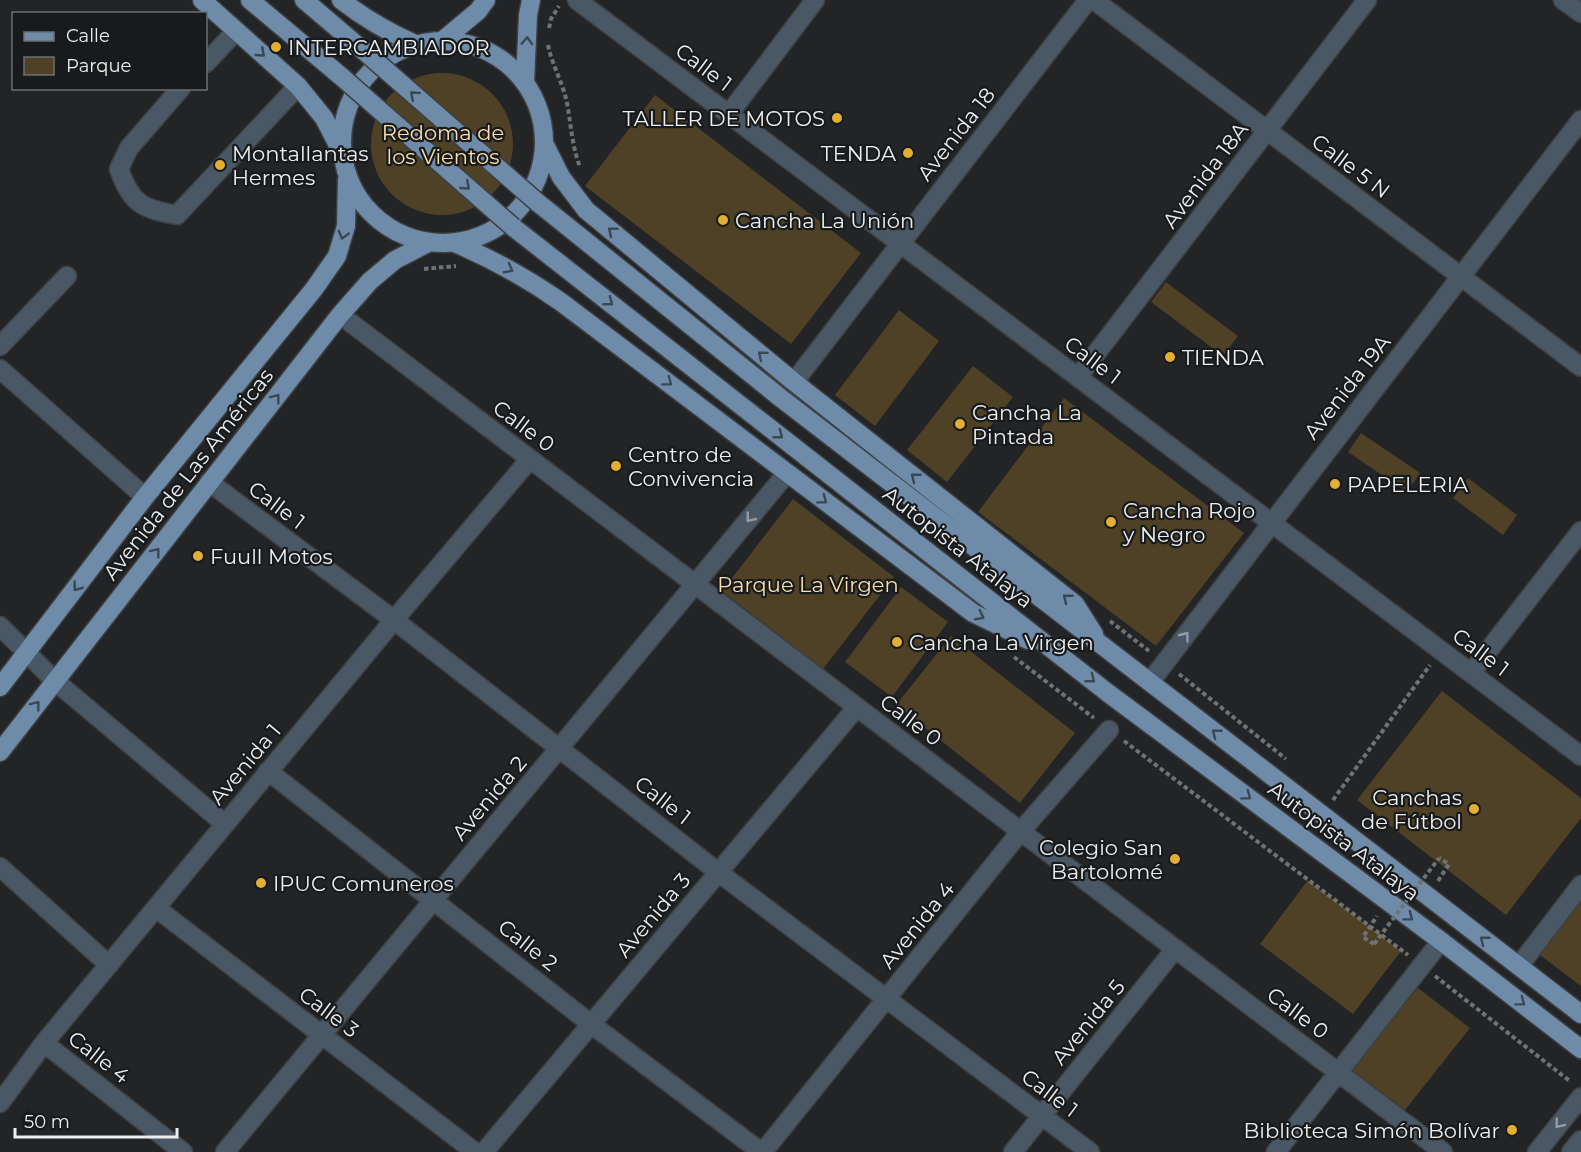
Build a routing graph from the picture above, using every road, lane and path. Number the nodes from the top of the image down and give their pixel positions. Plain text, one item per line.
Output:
1 (202, 0) edge
2 (250, 0) edge
3 (304, 0) edge
4 (341, 0) edge
5 (486, 0) edge
6 (531, 0) edge
7 (577, 0) edge
8 (815, 0) edge
9 (1088, 0) edge
10 (1094, 0) edge
11 (1367, 0) edge
12 (1563, 0) edge
13 (1581, 13) edge
14 (236, 31) junction
15 (442, 40) junction
16 (416, 44) junction
17 (207, 62) edge
18 (525, 82) junction
19 (298, 86) junction
20 (179, 90) edge
21 (729, 114) junction
22 (1581, 120) edge
23 (1267, 130) junction
24 (545, 145) junction
25 (341, 150) junction
26 (347, 177) junction
27 (428, 243) junction
28 (901, 243) junction
29 (456, 244) junction
30 (68, 276) dead end
31 (1461, 276) junction
32 (351, 323) dead end
33 (0, 346) edge
34 (1581, 367) edge
35 (0, 369) edge
36 (1078, 377) junction
37 (794, 382) junction
38 (530, 459) junction
39 (787, 473) junction
40 (209, 482) junction
41 (145, 497) junction
42 (1271, 522) junction
43 (1581, 531) edge
44 (696, 585) junction
45 (394, 620) junction
46 (0, 626) edge
47 (1102, 645) junction
48 (1441, 650) junction
49 (26, 653) junction
50 (1069, 662) junction
51 (1471, 674) junction
52 (55, 681) junction
53 (1150, 682) junction
54 (0, 687) edge
55 (856, 707) junction
56 (1109, 730) dead end
57 (560, 749) junction
58 (0, 752) edge
59 (1581, 756) edge
60 (268, 771) junction
61 (1322, 815) junction
62 (225, 824) junction
63 (1021, 831) junction
64 (1449, 864) dead end
65 (0, 867) edge
66 (718, 872) junction
67 (1581, 885) edge
68 (434, 901) junction
69 (156, 908) junction
70 (1363, 937) dead end
71 (1441, 941) junction
72 (1176, 949) junction
73 (109, 965) junction
74 (1519, 966) junction
75 (887, 998) junction
76 (1581, 1014) edge
77 (591, 1024) junction
78 (322, 1036) junction
79 (44, 1043) junction
80 (1581, 1048) edge
81 (1338, 1072) junction
82 (1581, 1097) edge
83 (0, 1103) edge
84 (1042, 1116) junction
85 (1581, 1140) edge
86 (183, 1152) edge
87 (225, 1152) edge
88 (475, 1152) edge
89 (484, 1152) edge
90 (762, 1152) edge
91 (1014, 1152) edge
92 (1090, 1152) edge
93 (1276, 1152) edge
94 (1443, 1152) edge
95 (1537, 1152) edge
96 (1572, 1152) edge

1 - 14 main road
2 -> 50 main road, Autopista Atalaya, bridge
47 -> 3 main road, Autopista Atalaya, bridge
4 - 16 main road
5 - 15 main road
18 -> 6 main road
7 - 21 street, Calle 1
8 - 21 street
9 - 28 street, Avenida 18
10 - 23 street, Calle 5 N
11 - 23 street, Avenida 18A
12 - 13 street
14 - 17 street
14 -> 19 main road
15 - 16 main road
15 - 18 main road
16 - 25 main road
18 - 24 main road
19 - 20 street
19 - 25 main road
21 - 28 street, Calle 1
22 - 31 street, Avenida 19A
23 - 31 street, Calle 5 N
23 - 36 street, Avenida 18A
24 - 29 main road
37 -> 24 main road
25 - 26 main road
26 - 27 main road
26 -> 41 main road, Avenida de Las Américas
27 - 29 main road
40 -> 27 main road, Avenida de Las Américas
28 - 36 street, Calle 1
28 - 37 street, Avenida 18
29 -> 39 main road
30 - 33 street
31 - 34 street, Calle 5 N
31 - 42 street, Avenida 19A
32 - 38 street, Calle 0
35 - 41 street
36 - 42 street, Calle 1
47 -> 37 main road
38 - 44 street, Calle 0
38 - 45 street, Avenida 1
39 -> 44 street, Avenida 2
39 -> 50 main road
40 - 45 street, Calle 1
52 -> 40 main road, Avenida de Las Américas
41 -> 49 main road, Avenida de Las Américas
42 - 48 street, Calle 1
53 -> 42 street, Avenida 19A
43 - 51 street
44 - 55 street, Calle 0
44 - 57 street, Avenida 2
45 - 57 street, Calle 1
45 - 60 street, Avenida 1
46 - 49 street
47 - 53 main road, Autopista Atalaya
48 - 51 street, Calle 1
48 - 61 path
49 - 52 street
49 - 54 main road, Avenida de Las Américas
50 -> 71 main road, Autopista Atalaya
51 - 59 street, Calle 1
58 -> 52 main road, Avenida de Las Américas
52 - 62 street
61 -> 53 main road, Autopista Atalaya
55 - 63 street, Calle 0
55 - 66 street, Avenida 3
56 - 63 street, Avenida 4
57 - 66 street, Calle 1
57 - 68 street, Avenida 2
60 - 62 street, Avenida 1
60 - 68 street, Calle 2
74 -> 61 main road, Autopista Atalaya
62 - 69 street, Avenida 1
63 - 72 street, Calle 0
63 - 75 street, Avenida 4
64 - 70 path, bridge
65 - 73 street
66 - 75 street, Calle 1
66 - 77 street, Avenida 3
67 - 74 street
68 - 77 street, Calle 2
68 - 78 street, Avenida 2
69 - 73 street, Avenida 1
69 - 78 street, Calle 3
71 -> 80 main road, Autopista Atalaya
71 - 81 street
72 - 81 street, Calle 0
72 - 84 street, Avenida 5
73 - 79 street, Avenida 1
74 - 76 main road, Autopista Atalaya
75 - 84 street, Calle 1
75 - 90 street, Avenida 4
77 - 89 street, Avenida 3
77 - 90 street, Calle 2
78 - 87 street, Avenida 2
78 - 88 street, Calle 3
79 - 83 street, Avenida 1
79 - 86 street, Calle 4
81 - 93 street
81 - 94 street, Calle 0
82 -> 95 street
84 - 91 street, Avenida 5
84 - 92 street, Calle 1
85 - 96 street

